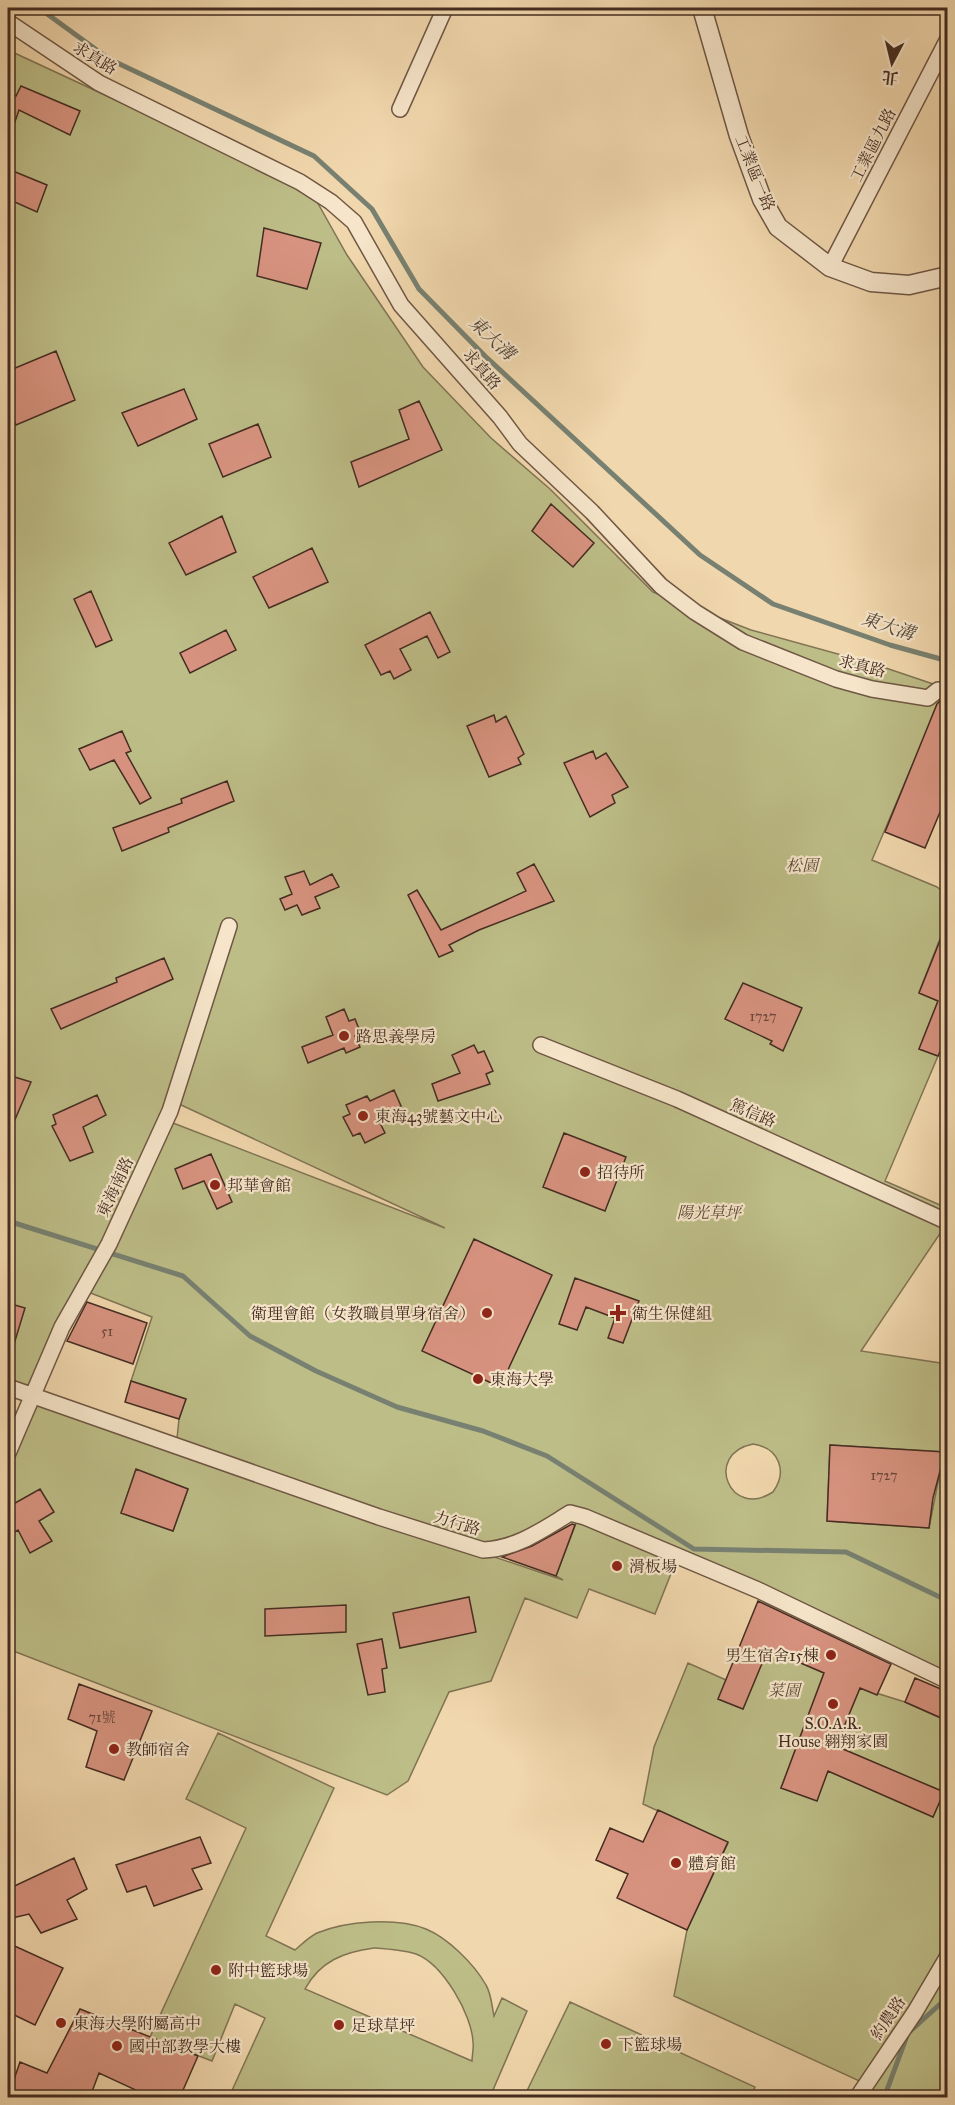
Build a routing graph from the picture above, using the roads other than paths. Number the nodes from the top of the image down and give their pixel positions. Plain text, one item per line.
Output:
1 (444, 8) edge
2 (702, 8) edge
3 (8, 22) edge
4 (948, 39) edge
5 (400, 109) dead end
6 (830, 267) junction
7 (948, 276) edge
8 (948, 692) edge
9 (229, 926) dead end
10 (541, 1046) dead end
11 (948, 1222) edge
12 (8, 1387) edge
13 (31, 1395) junction
14 (8, 1453) edge
15 (948, 1681) edge
16 (948, 1956) edge
17 (857, 2097) edge

1 - 5 street
2 - 6 street, 工業區一路
3 - 8 street, 求真路
4 - 6 street, 工業區九路
6 - 7 street, 工業區一路
9 - 13 street, 東海南路
10 - 11 street, 篤信路
12 - 13 street, 力行路
13 - 14 street, 東海南路
13 - 15 street, 力行路
16 - 17 street, 約農路

